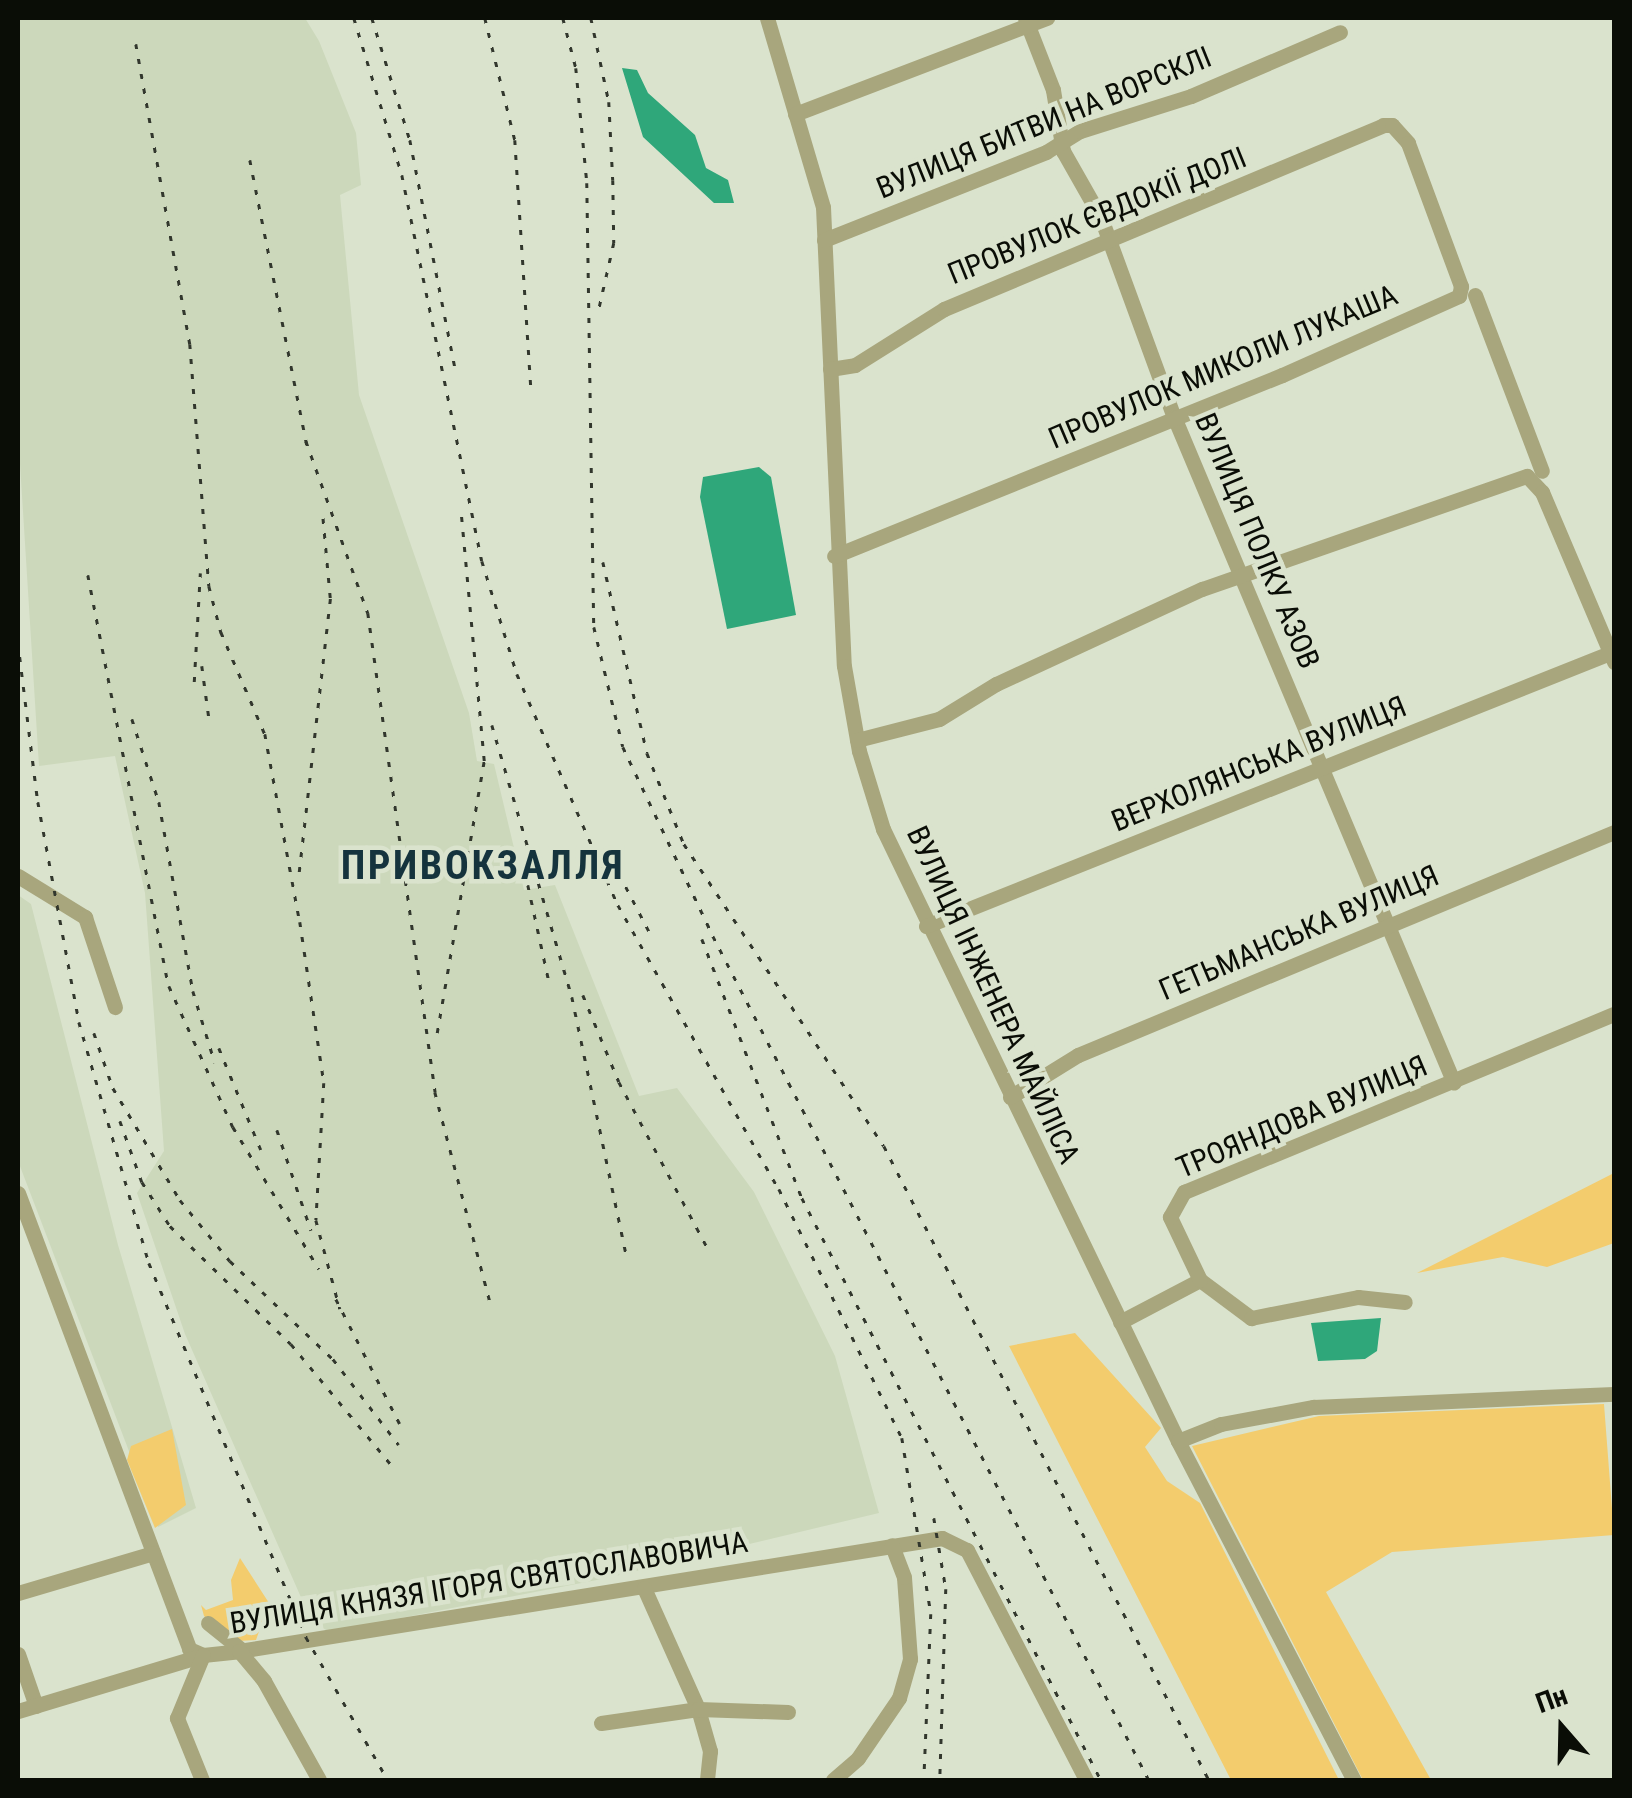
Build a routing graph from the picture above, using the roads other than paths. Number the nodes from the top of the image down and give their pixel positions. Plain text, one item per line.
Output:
1 (766, 18) edge
2 (1047, 18) edge
3 (1026, 21) edge
4 (1340, 32) dead end
5 (795, 114) junction
6 (1392, 125) joint
7 (1064, 139) junction
8 (824, 240) junction
9 (1108, 241) junction
10 (1475, 295) dead end
11 (830, 369) junction
12 (1174, 417) junction
13 (1535, 473) junction
14 (834, 556) junction
15 (1244, 580) junction
16 (1613, 657) edge
17 (857, 740) junction
18 (1322, 767) junction
19 (1614, 832) edge
20 (18, 876) edge
21 (926, 926) junction
22 (1387, 926) junction
23 (115, 1007) dead end
24 (1614, 1014) edge
25 (1454, 1083) junction
26 (1010, 1097) junction
27 (18, 1193) edge
28 (1200, 1280) junction
29 (1404, 1302) dead end
30 (1120, 1322) junction
31 (1614, 1394) edge
32 (1178, 1442) junction
33 (892, 1545) junction
34 (153, 1553) junction
35 (644, 1588) junction
36 (18, 1593) edge
37 (208, 1622) dead end
38 (240, 1651) junction
39 (18, 1654) edge
40 (203, 1656) junction
41 (36, 1706) junction
42 (698, 1709) junction
43 (18, 1711) edge
44 (788, 1712) dead end
45 (602, 1724) dead end
46 (202, 1780) edge
47 (319, 1780) edge
48 (706, 1780) edge
49 (833, 1780) edge
50 (1086, 1780) edge
51 (1354, 1780) edge

1 - 5 street, ВУЛИЦЯ ІНЖЕНЕРА МАЙЛІСА
2 - 3 street
3 - 5 street
3 - 7 street, ВУЛИЦЯ ПОЛКУ АЗОВ
4 - 7 street, ВУЛИЦЯ БИТВИ НА ВОРСКЛІ
5 - 8 street, ВУЛИЦЯ ІНЖЕНЕРА МАЙЛІСА
6 - 9 street, ПРОВУЛОК ЄВДОКІЇ ДОЛІ
6 - 12 street, ПРОВУЛОК МИКОЛИ ЛУКАША
7 - 8 street, ВУЛИЦЯ БИТВИ НА ВОРСКЛІ
7 - 9 street, ВУЛИЦЯ ПОЛКУ АЗОВ
8 - 11 street, ВУЛИЦЯ ІНЖЕНЕРА МАЙЛІСА
9 - 11 street, ПРОВУЛОК ЄВДОКІЇ ДОЛІ
9 - 12 street, ВУЛИЦЯ ПОЛКУ АЗОВ
10 - 13 street
11 - 14 street, ВУЛИЦЯ ІНЖЕНЕРА МАЙЛІСА
12 - 14 street, ПРОВУЛОК МИКОЛИ ЛУКАША
12 - 15 street, ВУЛИЦЯ ПОЛКУ АЗОВ
13 - 15 street
13 - 16 street
14 - 17 street, ВУЛИЦЯ ІНЖЕНЕРА МАЙЛІСА
15 - 17 street
15 - 18 street, ВУЛИЦЯ ПОЛКУ АЗОВ
16 - 18 street, ВЕРХОЛЯНСЬКА ВУЛИЦЯ
17 - 21 street, ВУЛИЦЯ ІНЖЕНЕРА МАЙЛІСА
18 - 21 street, ВЕРХОЛЯНСЬКА ВУЛИЦЯ
18 - 22 street, ВУЛИЦЯ ПОЛКУ АЗОВ
19 - 22 street, ГЕТЬМАНСЬКА ВУЛИЦЯ
20 - 23 street
21 - 26 street, ВУЛИЦЯ ІНЖЕНЕРА МАЙЛІСА
22 - 25 street, ВУЛИЦЯ ПОЛКУ АЗОВ
22 - 26 street, ГЕТЬМАНСЬКА ВУЛИЦЯ
24 - 25 street, ТРОЯНДОВА ВУЛИЦЯ
25 - 28 street, ТРОЯНДОВА ВУЛИЦЯ
26 - 30 street, ВУЛИЦЯ ІНЖЕНЕРА МАЙЛІСА
27 - 34 street, ВУЛИЦЯ КНЯЗЯ ІГОРЯ СВЯТОСЛАВОВИЧА
28 - 29 street
28 - 30 street
30 - 32 street, ВУЛИЦЯ ІНЖЕНЕРА МАЙЛІСА
31 - 32 street
32 - 51 street, ВУЛИЦЯ ІНЖЕНЕРА МАЙЛІСА
33 - 35 street, ВУЛИЦЯ КНЯЗЯ ІГОРЯ СВЯТОСЛАВОВИЧА
33 - 49 street
33 - 50 street, ВУЛИЦЯ КНЯЗЯ ІГОРЯ СВЯТОСЛАВОВИЧА
34 - 36 street
34 - 40 street, ВУЛИЦЯ КНЯЗЯ ІГОРЯ СВЯТОСЛАВОВИЧА
35 - 38 street, ВУЛИЦЯ КНЯЗЯ ІГОРЯ СВЯТОСЛАВОВИЧА
35 - 42 street
37 - 38 street
38 - 40 street, ВУЛИЦЯ КНЯЗЯ ІГОРЯ СВЯТОСЛАВОВИЧА
38 - 47 street
39 - 41 street
40 - 41 street
40 - 46 street
41 - 43 street
42 - 44 street
42 - 45 street
42 - 48 street

